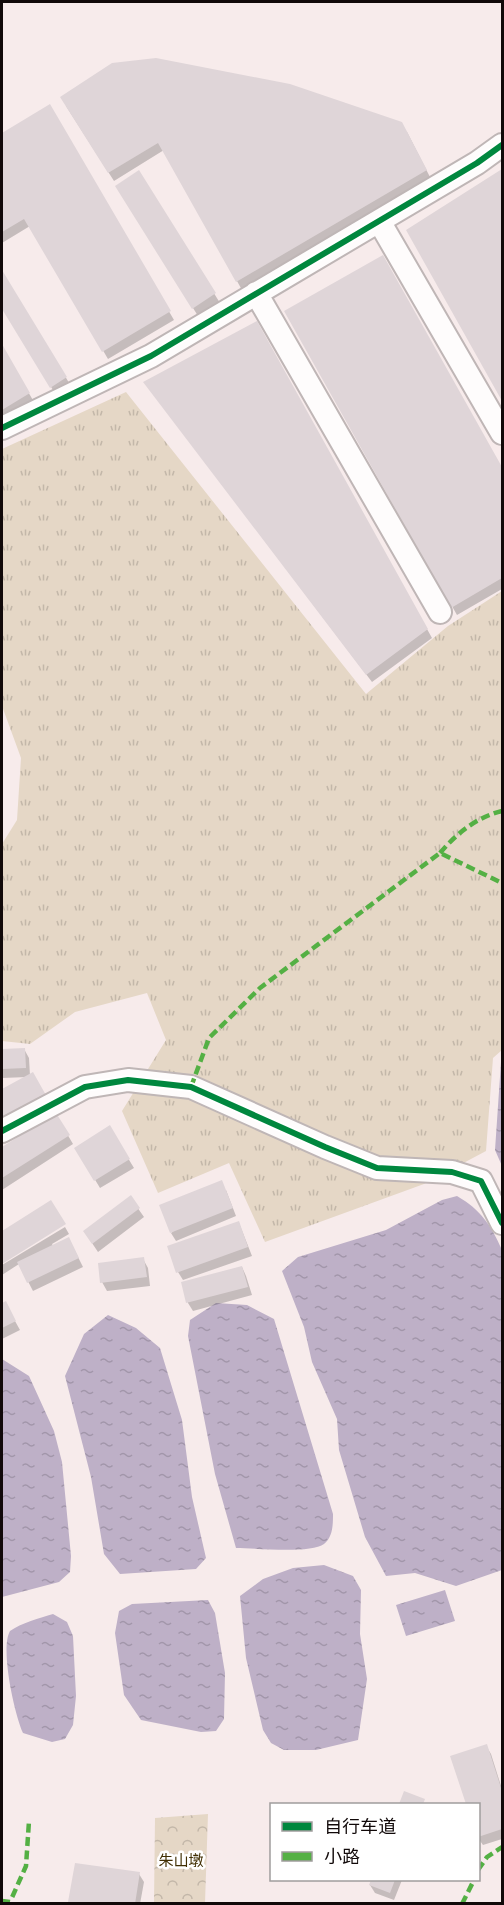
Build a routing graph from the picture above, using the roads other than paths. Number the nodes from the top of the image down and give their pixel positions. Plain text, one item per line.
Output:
1 (502, 145) edge
2 (379, 221) junction
3 (256, 293) junction
4 (2, 428) edge
5 (502, 433) edge
6 (440, 612) dead end
7 (2, 1131) edge
8 (502, 1223) edge

1 - 2 street
2 - 3 street
2 - 5 street
3 - 4 street
3 - 6 street
7 - 8 street

